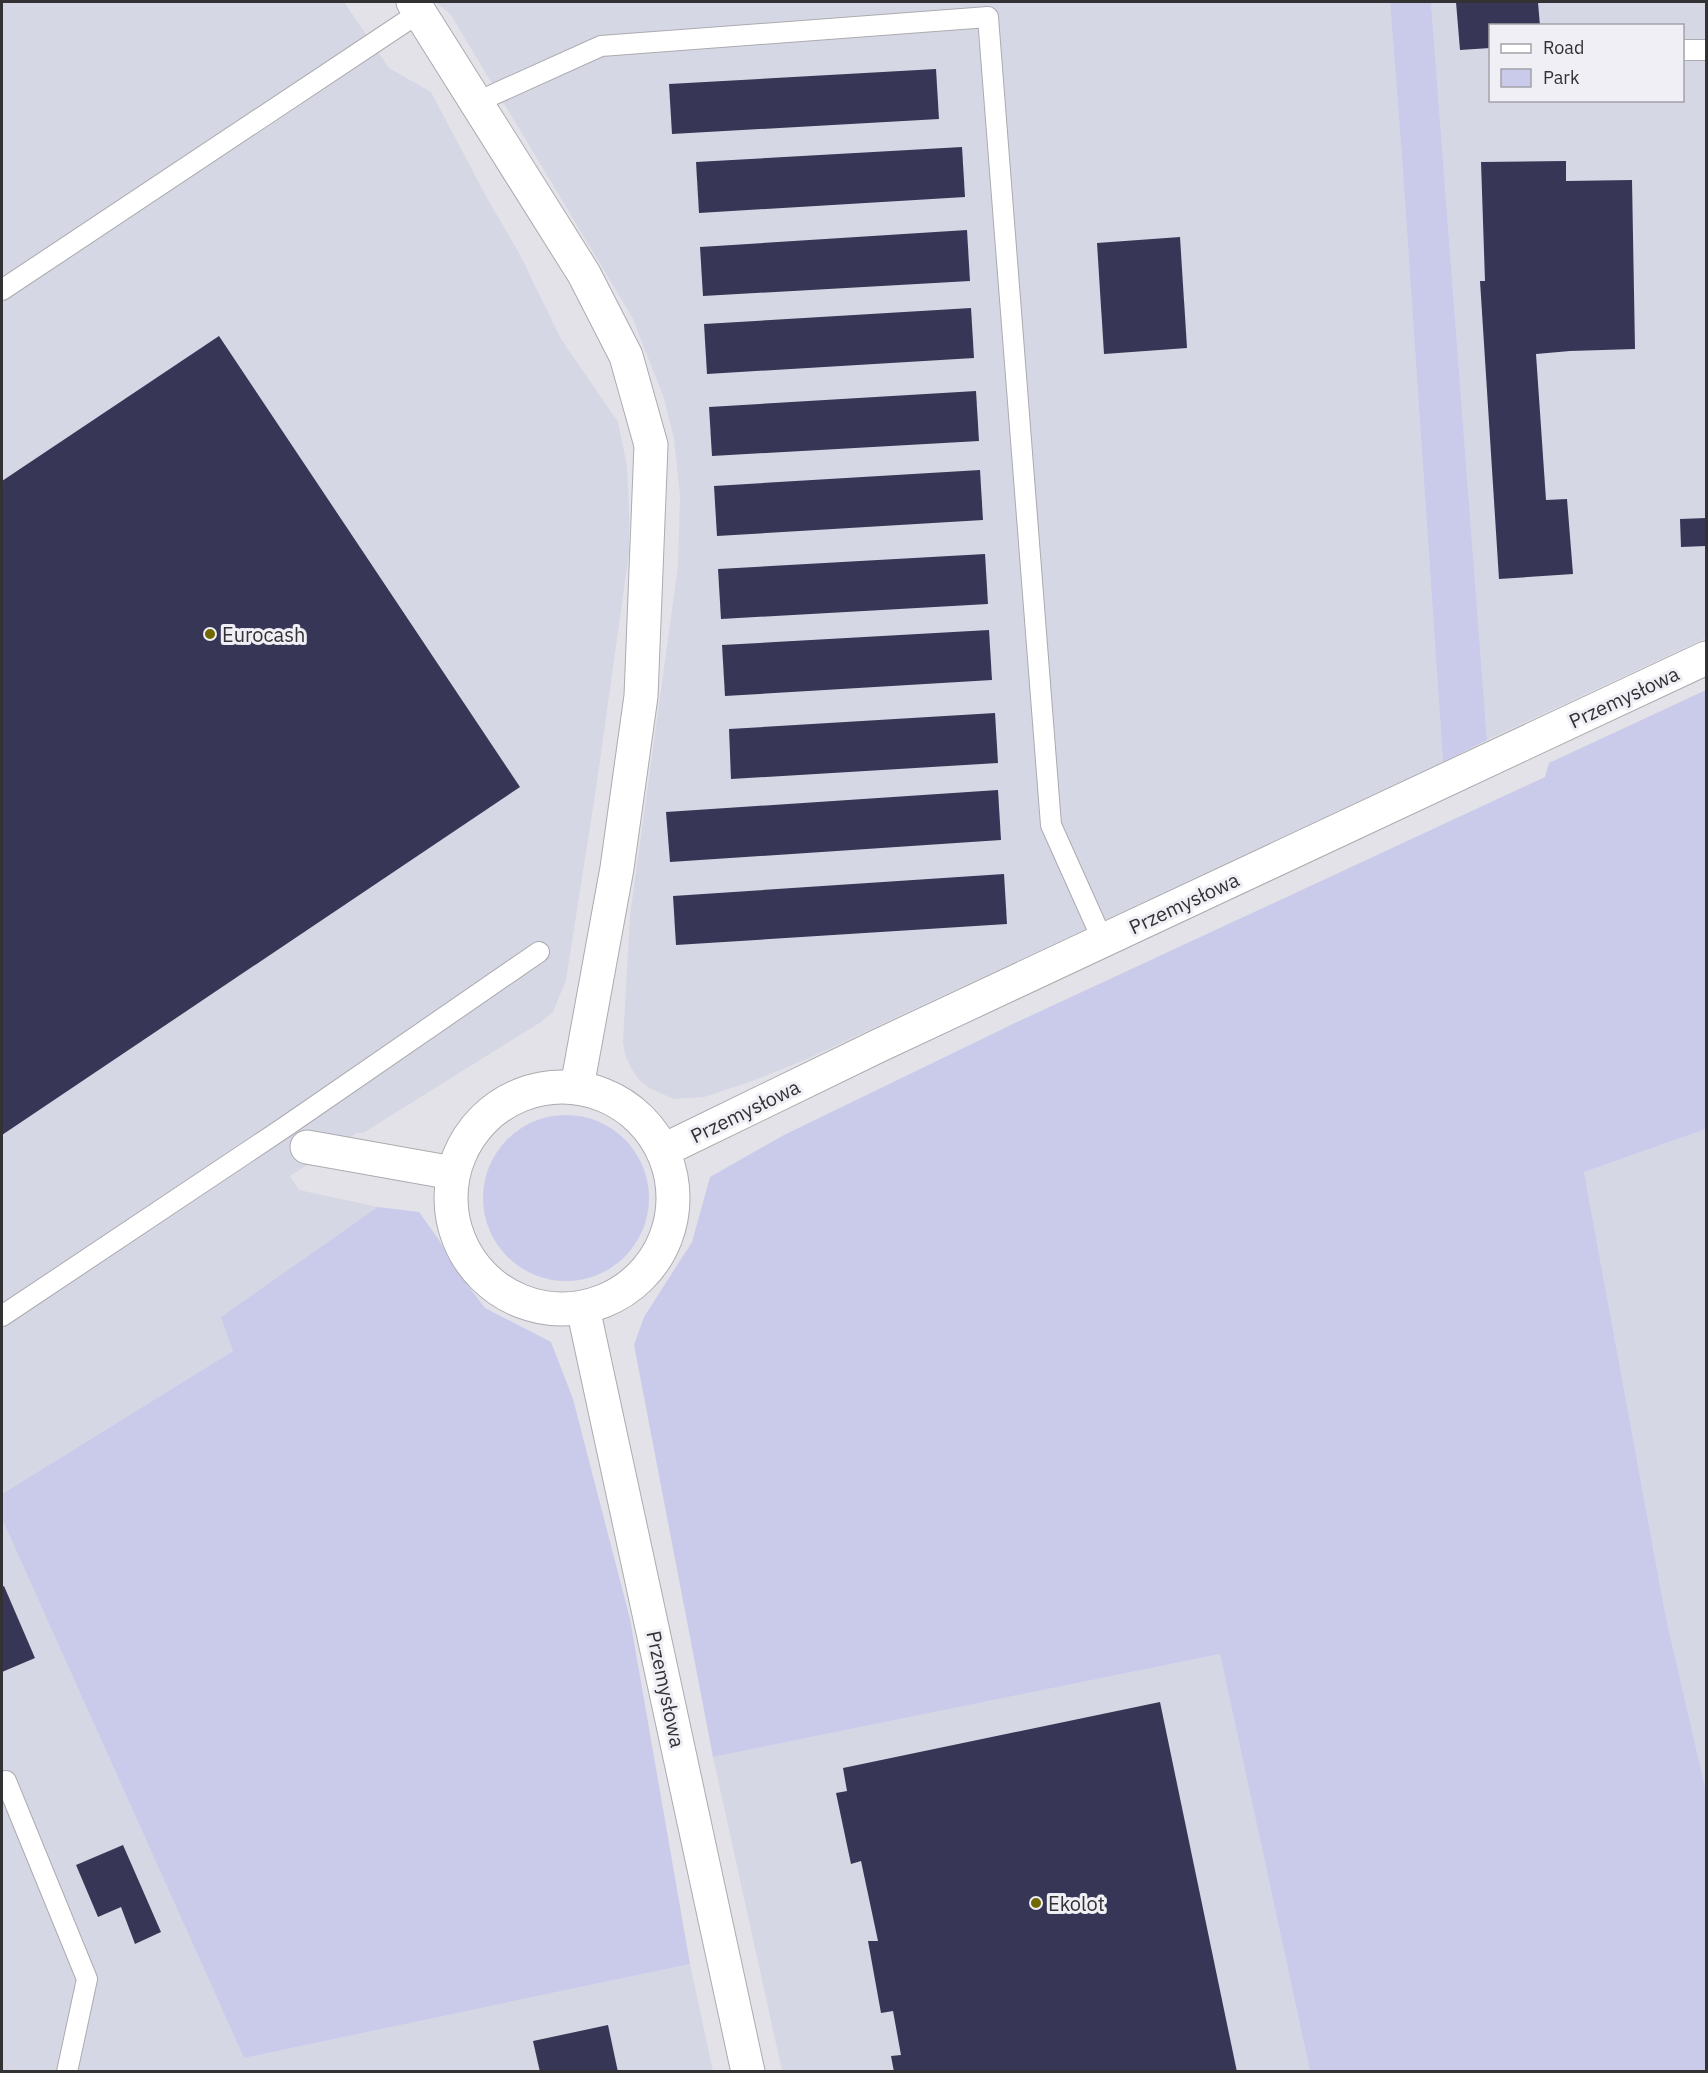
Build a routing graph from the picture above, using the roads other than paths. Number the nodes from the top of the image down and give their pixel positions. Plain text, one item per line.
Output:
1 (417, 7) edge
2 (1684, 50) edge
3 (1707, 50) edge
4 (477, 102) junction
5 (2, 290) edge
6 (1707, 658) edge
7 (1103, 941) junction
8 (539, 952) dead end
9 (577, 1087) junction
10 (296, 1137) junction
11 (664, 1150) junction
12 (453, 1173) junction
13 (583, 1308) junction
14 (2, 1316) edge
15 (2, 1783) edge
16 (67, 2072) edge
17 (748, 2072) edge

1 - 4 street
1 - 5 lane
2 - 3 lane
4 - 7 lane
4 - 9 street
6 - 7 street, Przemysłowa
7 - 11 street, Przemysłowa
8 - 10 lane
9 - 11 street
9 - 12 street
10 - 12 street
10 - 14 lane
11 - 13 street
12 - 13 street
13 - 17 street, Przemysłowa
15 - 16 lane

